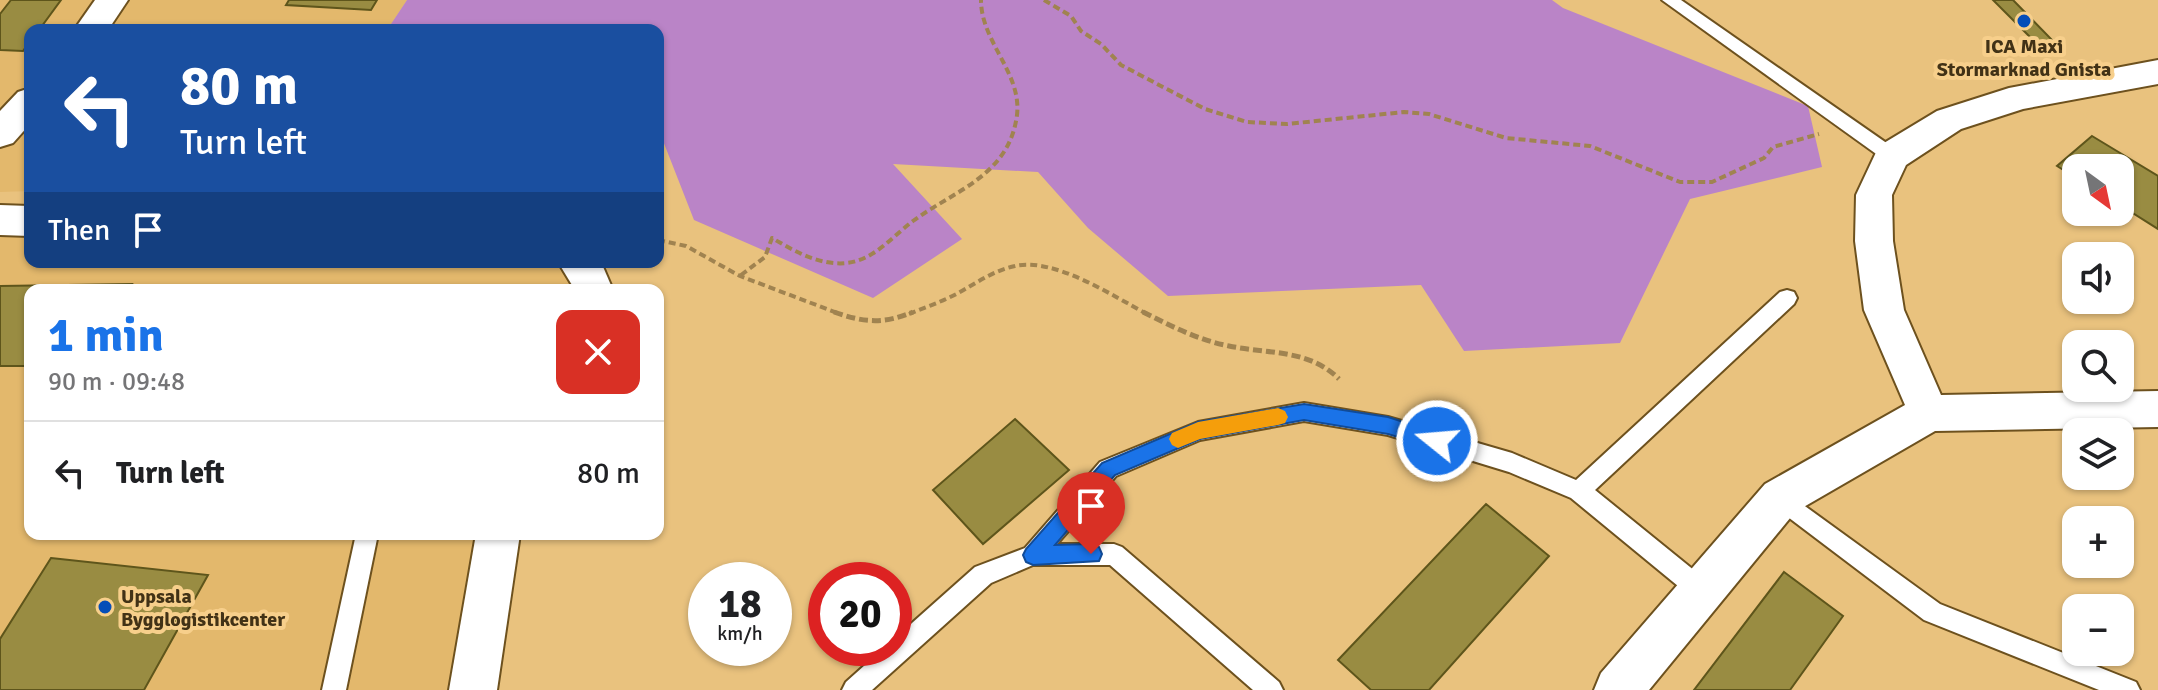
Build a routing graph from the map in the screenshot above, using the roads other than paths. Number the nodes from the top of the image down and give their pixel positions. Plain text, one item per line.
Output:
1 (112, 0) edge
2 (1670, 0) edge
3 (95, 24) edge
4 (2158, 72) edge
5 (24, 108) edge
6 (0, 134) edge
7 (1892, 156) junction
8 (0, 220) edge
9 (24, 221) edge
10 (1787, 298) dead end
11 (2158, 409) edge
12 (1929, 413) junction
13 (1579, 491) junction
14 (1780, 498) junction
15 (366, 540) edge
16 (497, 540) edge
17 (1033, 555) junction
18 (1703, 592) junction
19 (334, 690) edge
20 (473, 690) edge
21 (854, 690) edge
22 (1271, 690) edge
23 (1618, 690) edge
24 (2128, 690) edge

1 - 3 street
2 - 7 lane
4 - 7 street
5 - 6 street
7 - 12 street
8 - 9 street
10 - 13 lane
11 - 12 street
12 - 14 street
13 - 17 lane
13 - 18 lane
14 - 18 street
14 - 24 lane
15 - 19 lane
16 - 20 street
17 - 21 lane
17 - 22 lane
18 - 23 street

